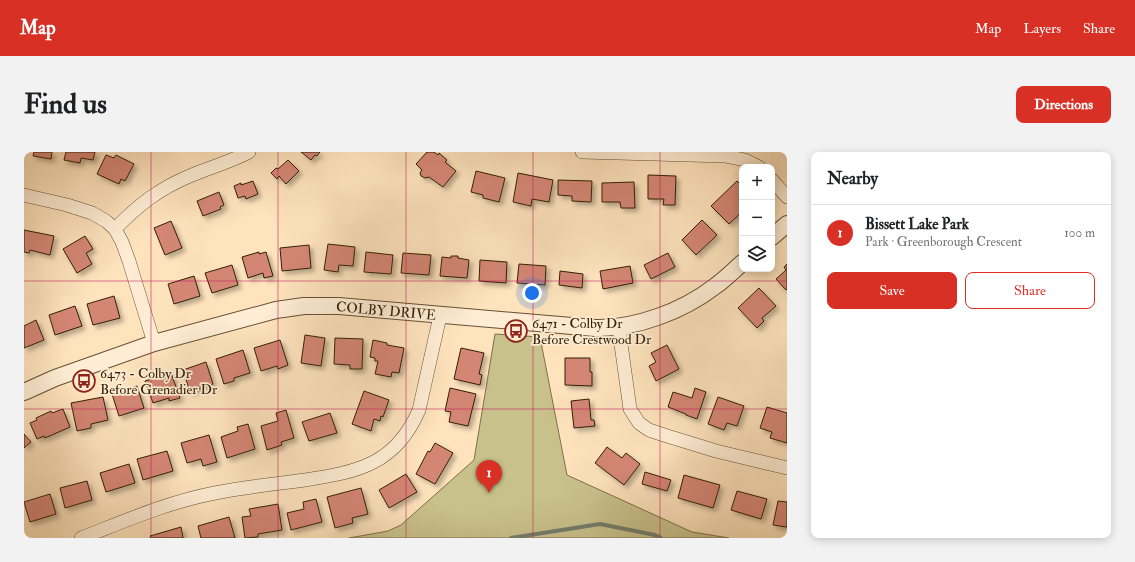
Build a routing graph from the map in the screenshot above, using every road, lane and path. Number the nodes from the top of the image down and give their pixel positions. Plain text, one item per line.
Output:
1 (249, 152) edge
2 (582, 152) edge
3 (753, 164) edge
4 (775, 183) edge
5 (24, 195) edge
6 (787, 197) edge
7 (787, 224) edge
8 (115, 229) junction
9 (773, 236) edge
10 (739, 266) edge
11 (440, 316) junction
12 (621, 327) junction
13 (154, 343) junction
14 (24, 392) edge
15 (787, 468) edge
16 (80, 538) edge

1 - 8 street
2 - 3 street
4 - 6 street
5 - 8 street
7 - 9 street
8 - 13 street
10 - 12 street, COLBY DRIVE
11 - 12 street, COLBY DRIVE
11 - 13 street, COLBY DRIVE
11 - 16 street
12 - 15 street
13 - 14 street, COLBY DRIVE

